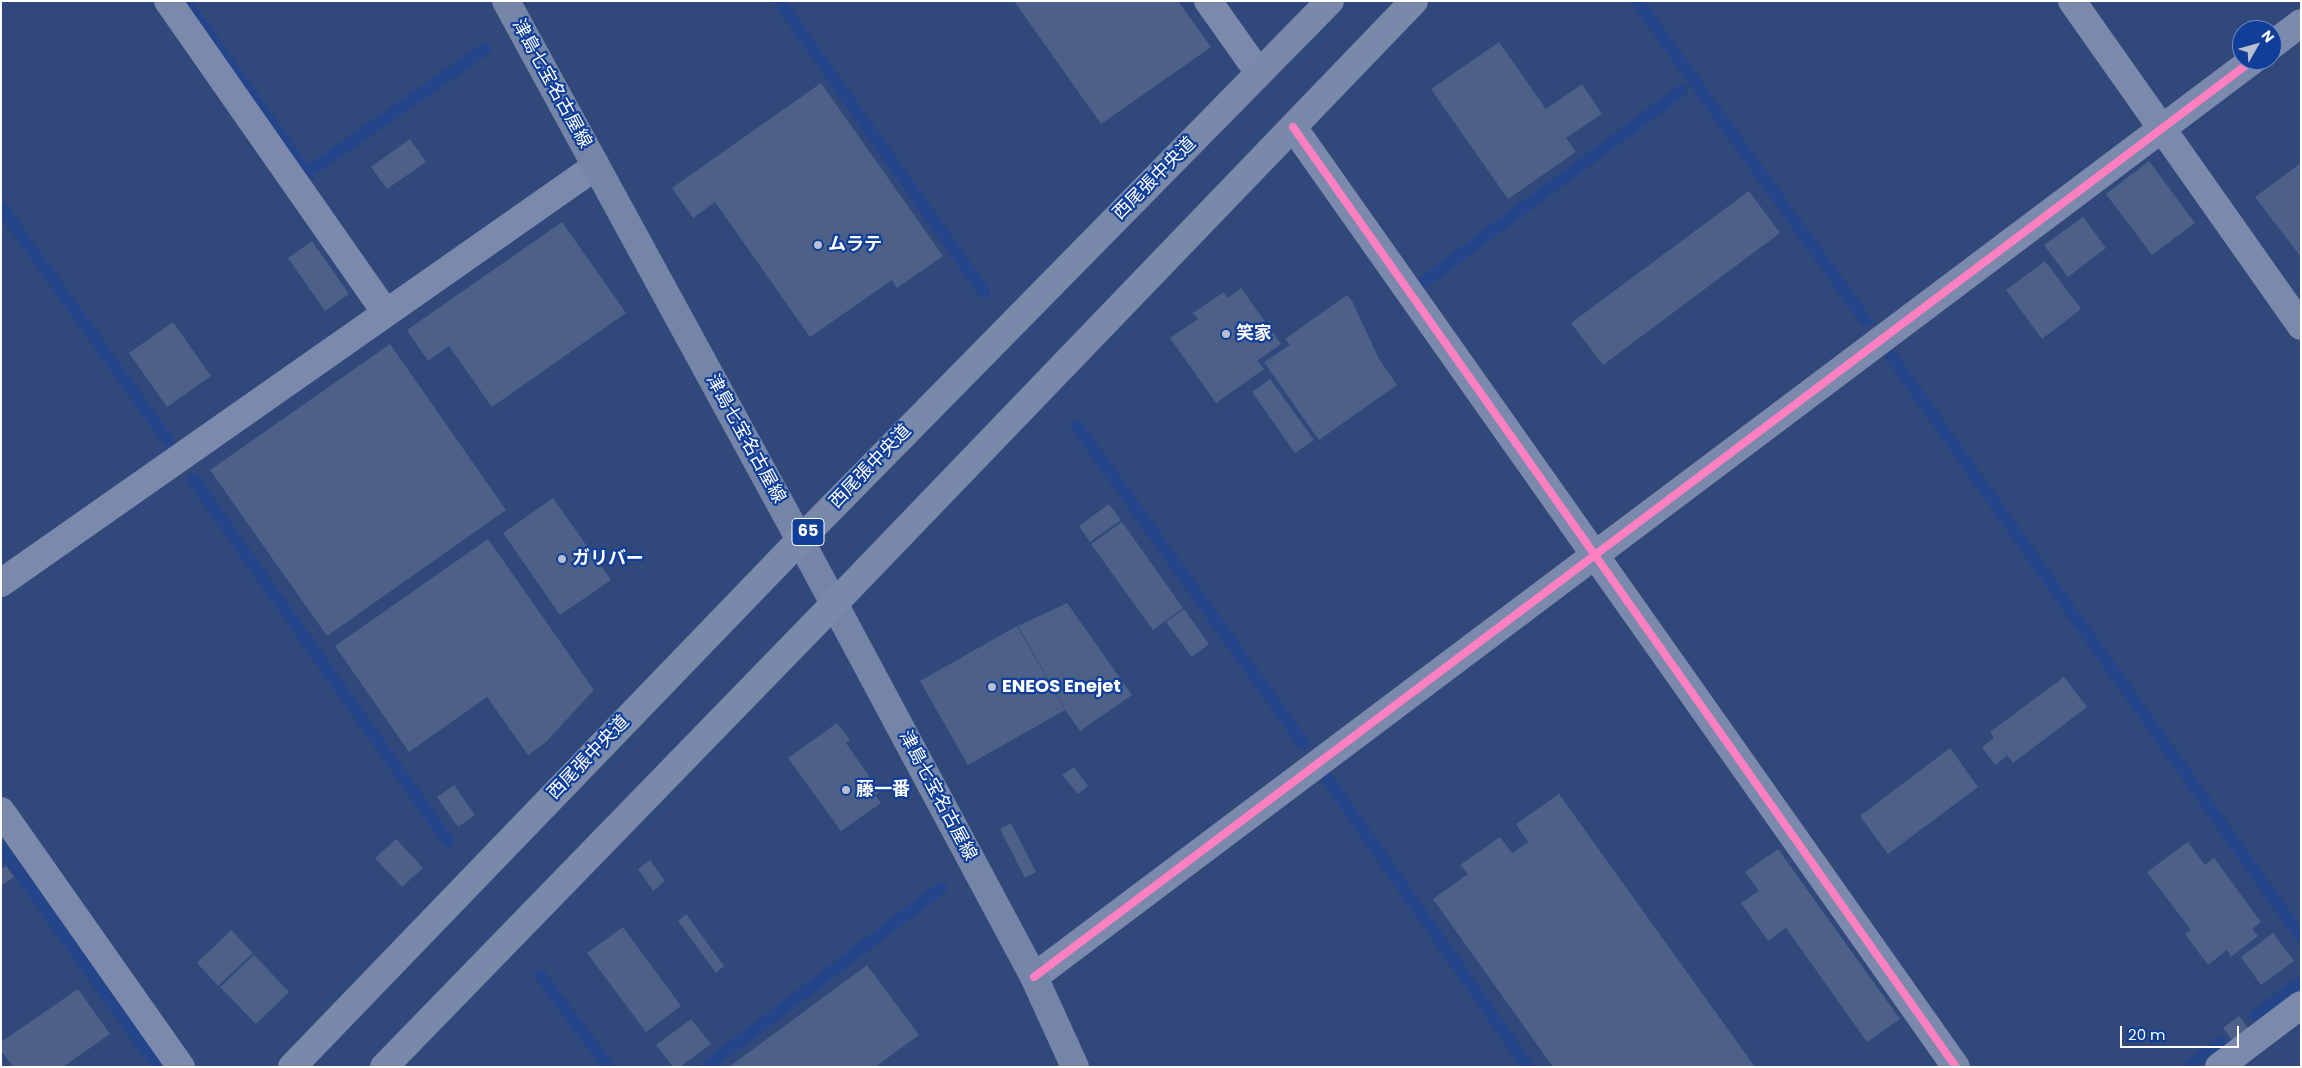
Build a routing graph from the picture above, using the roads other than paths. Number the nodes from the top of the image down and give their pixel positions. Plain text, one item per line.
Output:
1 (168, 1) edge
2 (506, 1) edge
3 (1208, 1) edge
4 (1330, 1) edge
5 (1414, 1) edge
6 (2072, 1) edge
7 (2301, 23) edge
8 (2282, 37) edge
9 (2240, 70) edge
10 (1259, 73) junction
11 (1293, 127) junction
12 (2164, 128) junction
13 (596, 166) junction
14 (386, 313) junction
15 (2301, 326) edge
16 (800, 540) junction
17 (1596, 554) junction
18 (1, 583) edge
19 (834, 604) junction
20 (1, 811) edge
21 (1034, 977) junction
22 (2301, 1006) edge
23 (181, 1067) edge
24 (292, 1067) edge
25 (384, 1067) edge
26 (1075, 1067) edge
27 (1956, 1067) edge
28 (2219, 1067) edge

1 - 14 street
2 - 13 main road, 津島七宝名古屋線
3 - 10 street
4 - 10 main road, 西尾張中央道 / 65
5 - 11 main road
6 - 12 street
7 - 8 street
9 - 12 street
10 - 16 main road, 西尾張中央道 / 65
11 - 17 street
11 - 19 main road
12 - 15 street
12 - 17 street
13 - 14 street
13 - 16 main road, 津島七宝名古屋線
14 - 18 street
16 - 19 main road, 津島七宝名古屋線
16 - 24 main road, 西尾張中央道 / 65
17 - 21 street
17 - 27 street
19 - 21 main road, 津島七宝名古屋線
19 - 25 main road
20 - 23 street
21 - 26 main road, 津島七宝名古屋線
22 - 28 street

